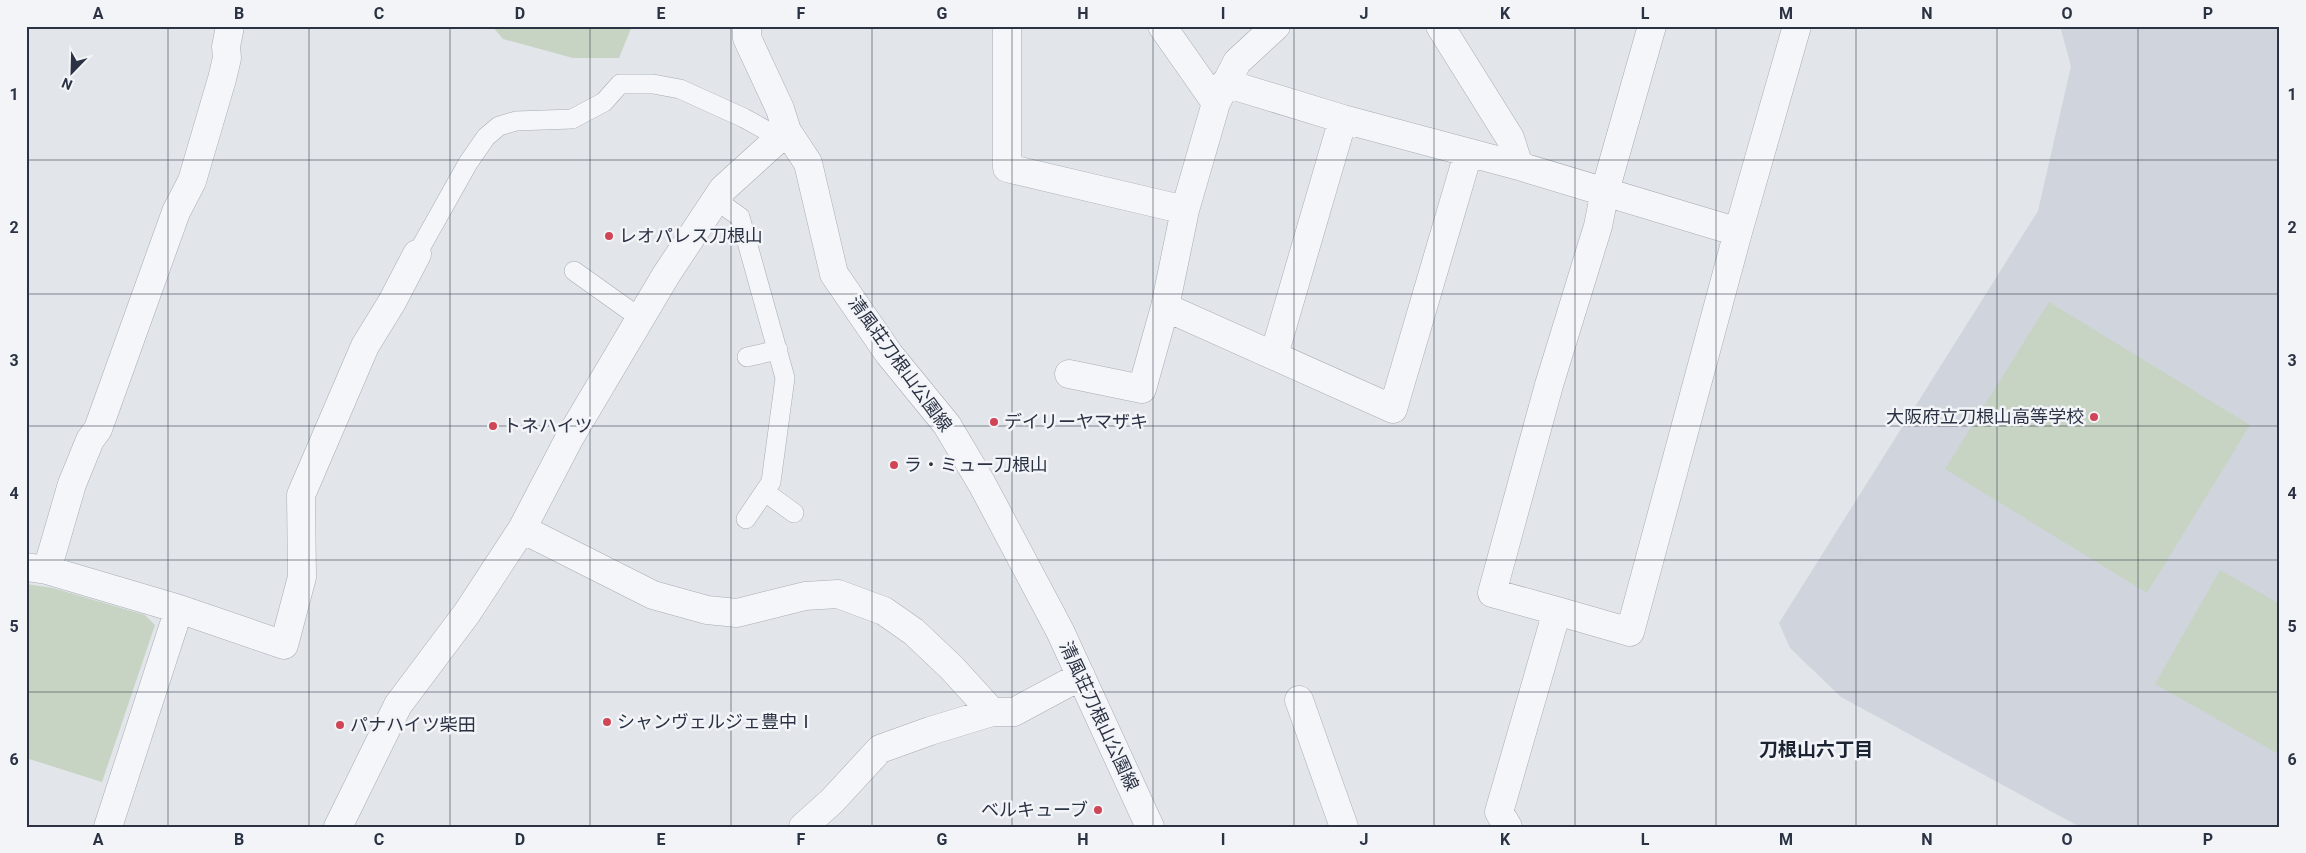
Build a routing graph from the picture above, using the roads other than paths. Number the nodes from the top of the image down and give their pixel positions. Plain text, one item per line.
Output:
1 (230, 26) edge
2 (747, 26) edge
3 (1007, 26) edge
4 (1162, 26) edge
5 (1276, 26) edge
6 (1652, 26) edge
7 (1798, 26) edge
8 (1444, 28) edge
9 (1220, 93) junction
10 (1343, 119) junction
11 (784, 134) junction
12 (1468, 154) junction
13 (1519, 166) junction
14 (1605, 192) junction
15 (716, 200) junction
16 (1185, 210) junction
17 (1738, 232) junction
18 (417, 254) joint
19 (574, 270) dead end
20 (1165, 307) junction
21 (640, 318) junction
22 (778, 350) junction
23 (1274, 355) junction
24 (747, 357) dead end
25 (1069, 374) dead end
26 (765, 492) junction
27 (794, 513) dead end
28 (746, 519) dead end
29 (522, 529) junction
30 (37, 569) edge
31 (179, 609) junction
32 (1557, 611) junction
33 (1081, 676) junction
34 (1299, 700) dead end
35 (992, 712) junction
36 (108, 827) edge
37 (338, 827) edge
38 (803, 827) edge
39 (1150, 827) edge
40 (1344, 827) edge
41 (1508, 827) edge

1 - 30 street
2 - 11 street, 清風荘刀根山公園線
3 - 16 street
4 - 9 street
5 - 9 street
6 - 14 street
7 - 17 street
8 - 13 street
9 - 10 street
9 - 16 street
10 - 12 street
10 - 23 street
11 - 15 street
11 - 18 lane
11 - 33 street, 清風荘刀根山公園線
12 - 13 street
12 - 23 street
13 - 14 street
14 - 17 street
14 - 32 street
15 - 21 street
15 - 22 lane
16 - 20 street
17 - 32 street
18 - 31 street
19 - 21 lane
20 - 23 street
20 - 25 street
21 - 29 street
22 - 24 lane
22 - 26 lane
26 - 27 lane
26 - 28 lane
29 - 35 street
29 - 37 street
30 - 31 street
31 - 36 street
32 - 41 street
33 - 35 street
33 - 39 street, 清風荘刀根山公園線
34 - 40 street
35 - 38 street

